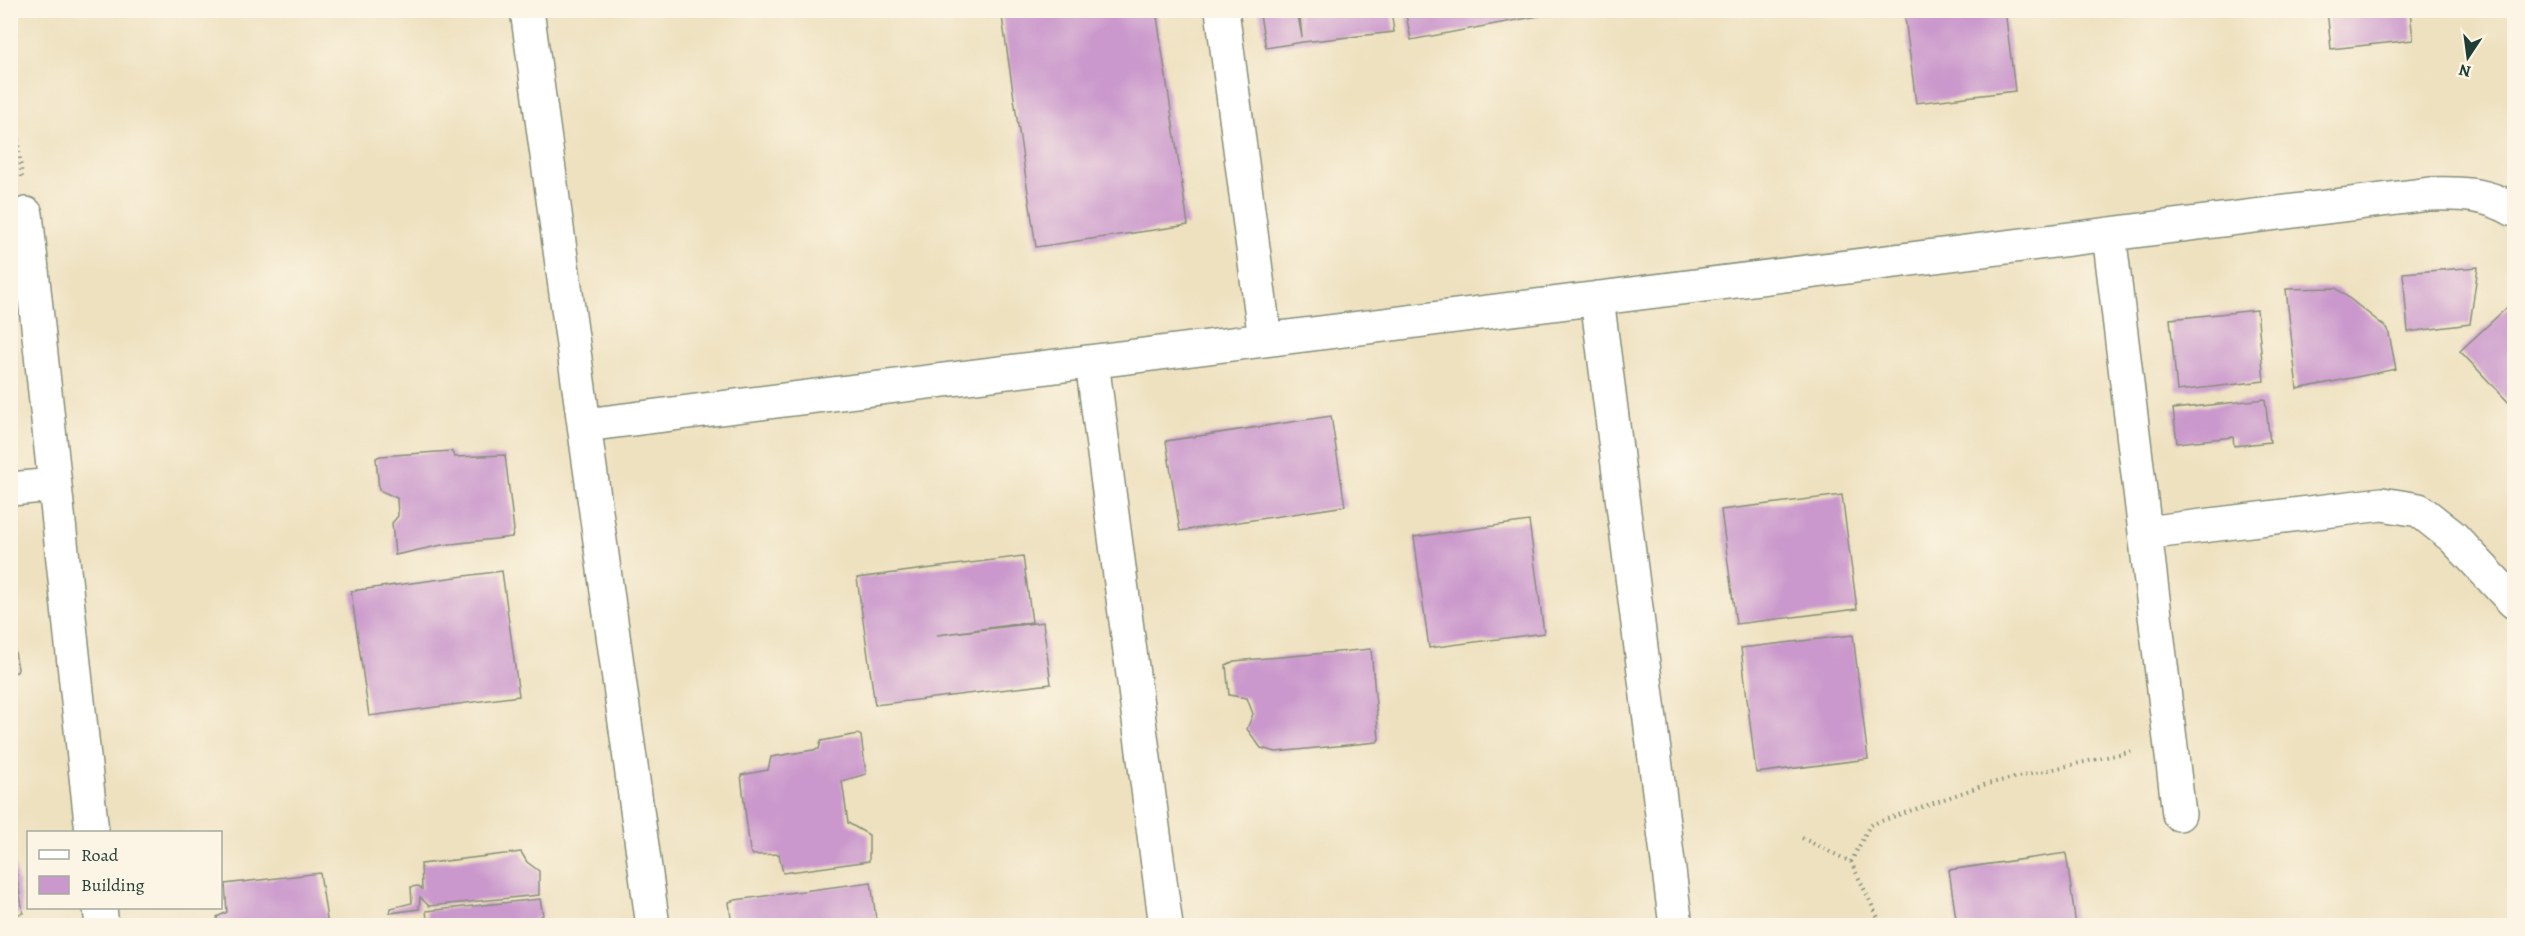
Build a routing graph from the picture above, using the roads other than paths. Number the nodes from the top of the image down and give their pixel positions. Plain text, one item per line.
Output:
1 (527, 10) edge
2 (1222, 10) edge
3 (2514, 210) edge
4 (26, 214) road end
5 (2109, 234) junction
6 (1597, 298) junction
7 (1265, 340) junction
8 (1092, 362) junction
9 (585, 425) junction
10 (55, 484) junction
11 (10, 489) edge
12 (2145, 533) junction
13 (2514, 602) edge
14 (2179, 814) dead end
15 (92, 831) edge
16 (100, 909) edge
17 (102, 926) edge
18 (654, 926) edge
19 (1166, 926) edge
20 (1676, 926) edge

1 - 9 street
2 - 7 street
3 - 5 street
4 - 10 street
5 - 6 street
5 - 12 street
6 - 7 street
6 - 20 street
7 - 8 street
8 - 9 street
8 - 19 street
9 - 18 street
10 - 11 street
10 - 15 street
12 - 13 street
12 - 14 street
16 - 17 street

